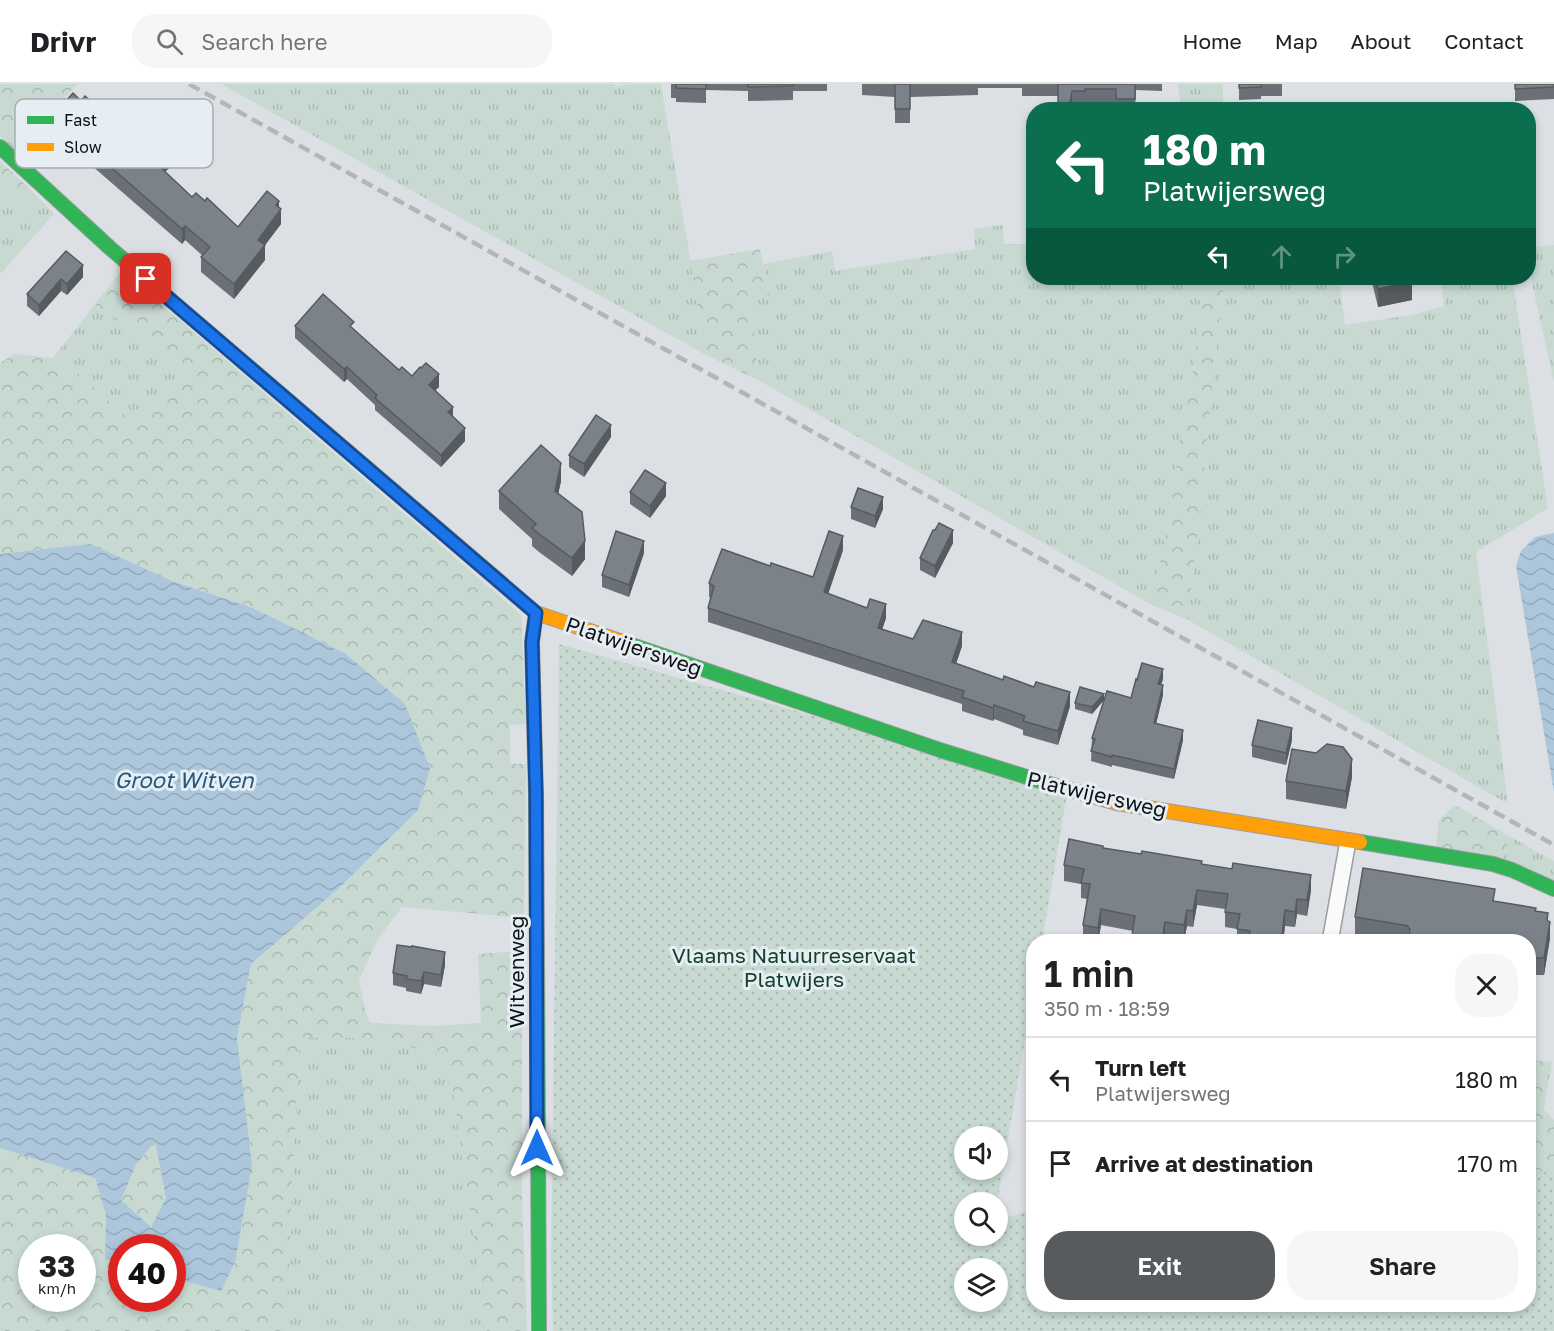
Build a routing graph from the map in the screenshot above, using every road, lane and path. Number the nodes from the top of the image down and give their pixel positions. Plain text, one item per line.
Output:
1 (0, 147) edge
2 (15, 161) edge
3 (23, 168) edge
4 (536, 613) junction
5 (1348, 841) junction
6 (1554, 890) edge
7 (1331, 934) edge
8 (539, 1331) edge

1 - 2 street, Platwijersweg
3 - 4 street, Platwijersweg
4 - 5 street, Platwijersweg
4 - 8 street, Witvenweg
5 - 6 street, Platwijersweg
5 - 7 street

